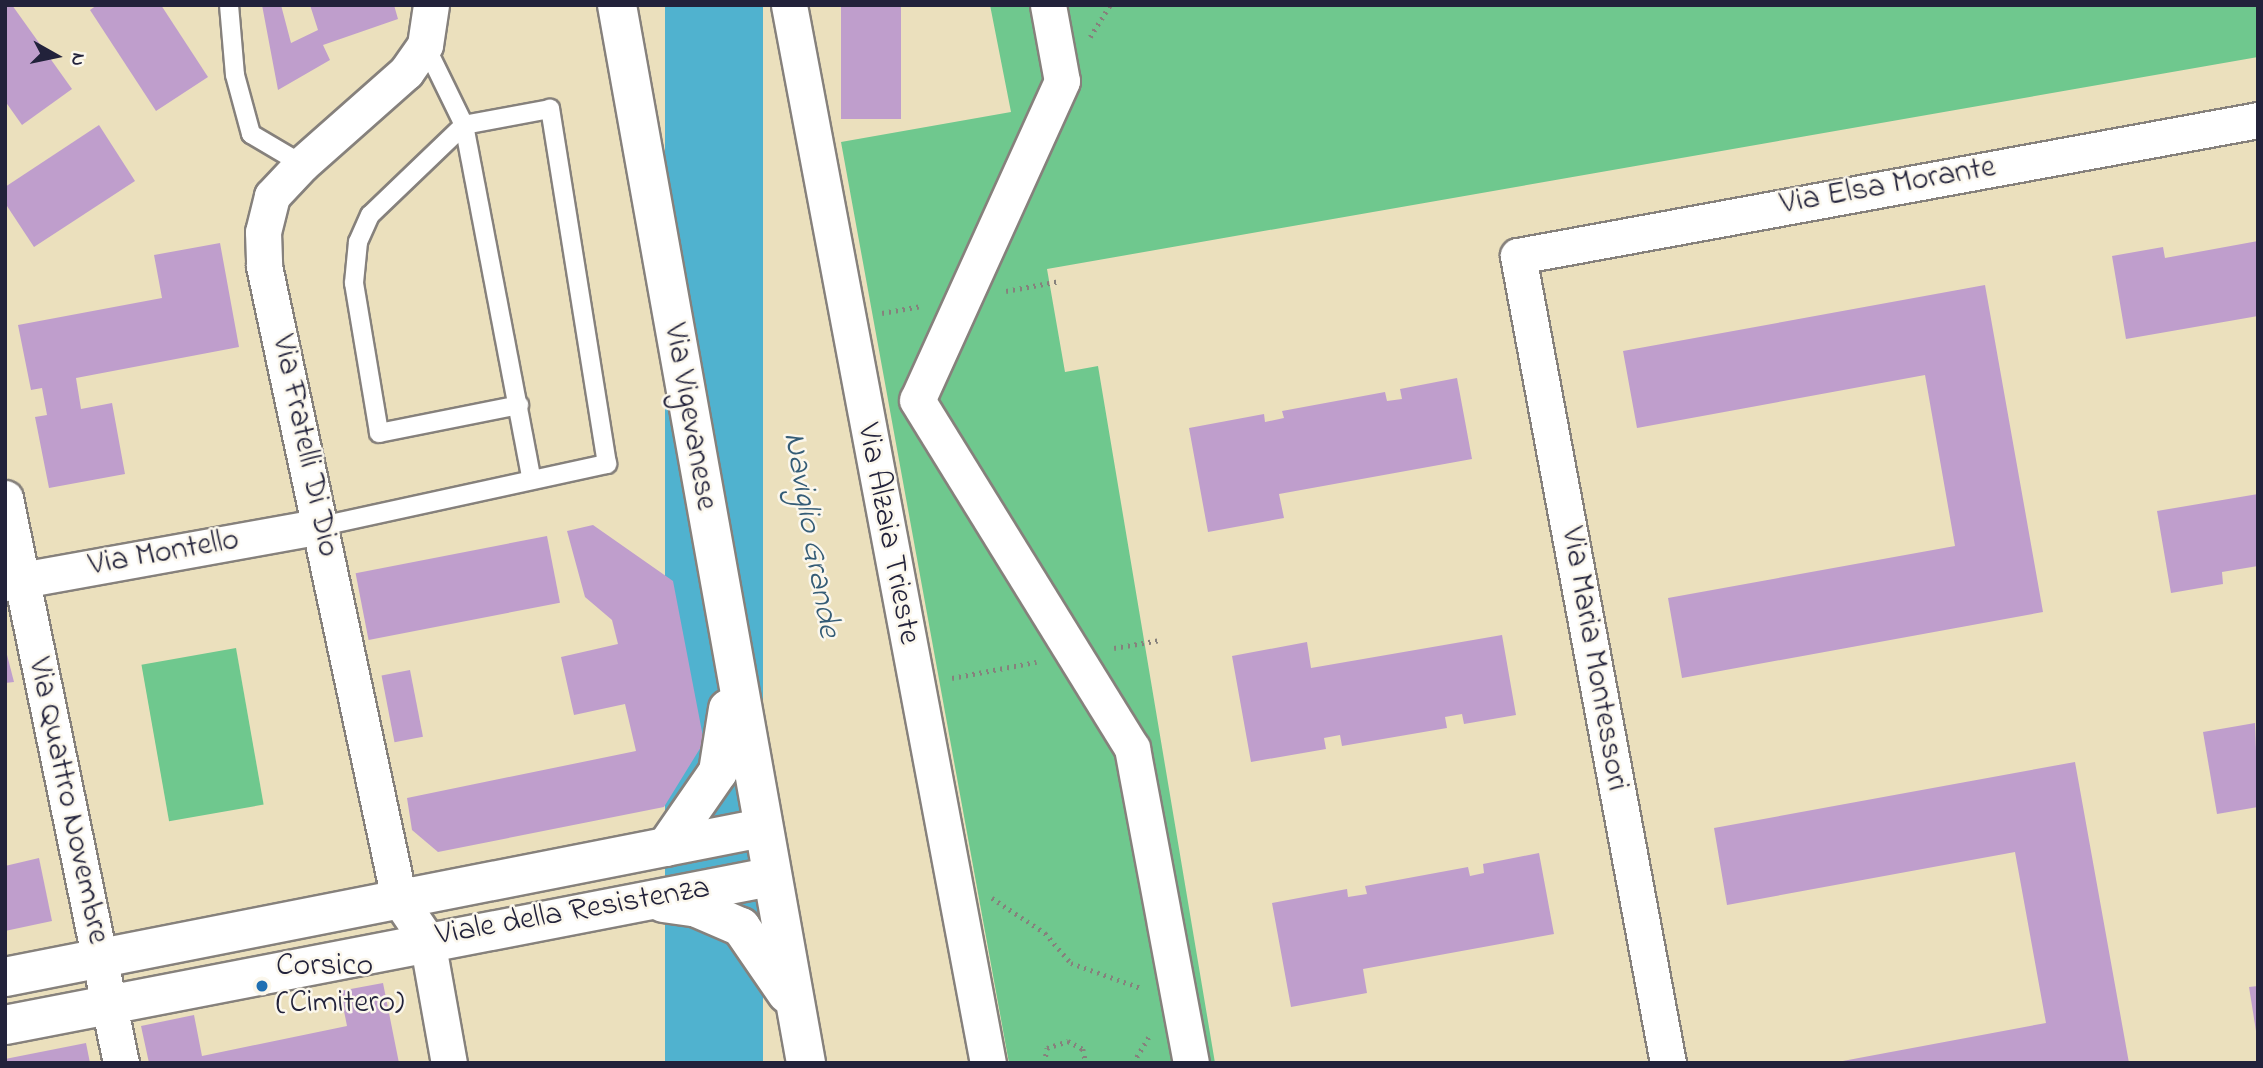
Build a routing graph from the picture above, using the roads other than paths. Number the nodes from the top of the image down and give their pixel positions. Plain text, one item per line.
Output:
1 (229, 5) edge
2 (431, 5) edge
3 (617, 5) edge
4 (789, 5) edge
5 (1048, 5) edge
6 (425, 45) junction
7 (2258, 120) edge
8 (464, 125) junction
9 (302, 164) junction
10 (1518, 256) joint
11 (519, 405) junction
12 (531, 480) junction
13 (5, 498) edge
14 (322, 526) junction
15 (13, 582) edge
16 (729, 644) junction
17 (762, 828) junction
18 (666, 847) junction
19 (770, 877) junction
20 (399, 899) junction
21 (644, 900) junction
22 (427, 940) junction
23 (100, 958) junction
24 (5, 977) edge
25 (110, 1004) junction
26 (795, 1005) junction
27 (5, 1025) edge
28 (121, 1063) edge
29 (449, 1063) edge
30 (806, 1063) edge
31 (988, 1063) edge
32 (1191, 1063) edge
33 (1668, 1063) edge

1 - 9 lane
2 - 6 street
3 - 16 street, Via Vigevanese
4 - 31 street, Via Alzaia Trieste
5 - 32 street
6 - 8 lane
6 - 9 street, Via Fratelli Di Dio
7 - 10 street, Via Elsa Morante
8 - 11 lane
8 - 11 lane
8 - 12 lane
9 - 14 street, Via Fratelli Di Dio
10 - 33 street, Via Maria Montessori
11 - 12 lane
12 - 14 lane
13 - 15 street, Via Quattro Novembre
14 - 15 street, Via Montello
14 - 20 street, Via Fratelli Di Dio
15 - 23 street, Via Quattro Novembre
16 - 17 street, Via Vigevanese
16 - 18 street
17 - 18 street, Viale della Resistenza
17 - 19 street, Via Vigevanese
18 - 20 street, Viale della Resistenza
19 - 21 street, Viale della Resistenza
19 - 26 street, Via Vigevanese
20 - 22 street, Via Fratelli Di Dio
20 - 23 street, Viale della Resistenza
21 - 22 street, Viale della Resistenza
21 - 26 street
22 - 25 street, Viale della Resistenza
22 - 29 street
23 - 24 street, Viale della Resistenza
23 - 25 street, Via Quattro Novembre
25 - 27 street, Viale della Resistenza
25 - 28 street, Via Quattro Novembre
26 - 30 street, Via Vigevanese

